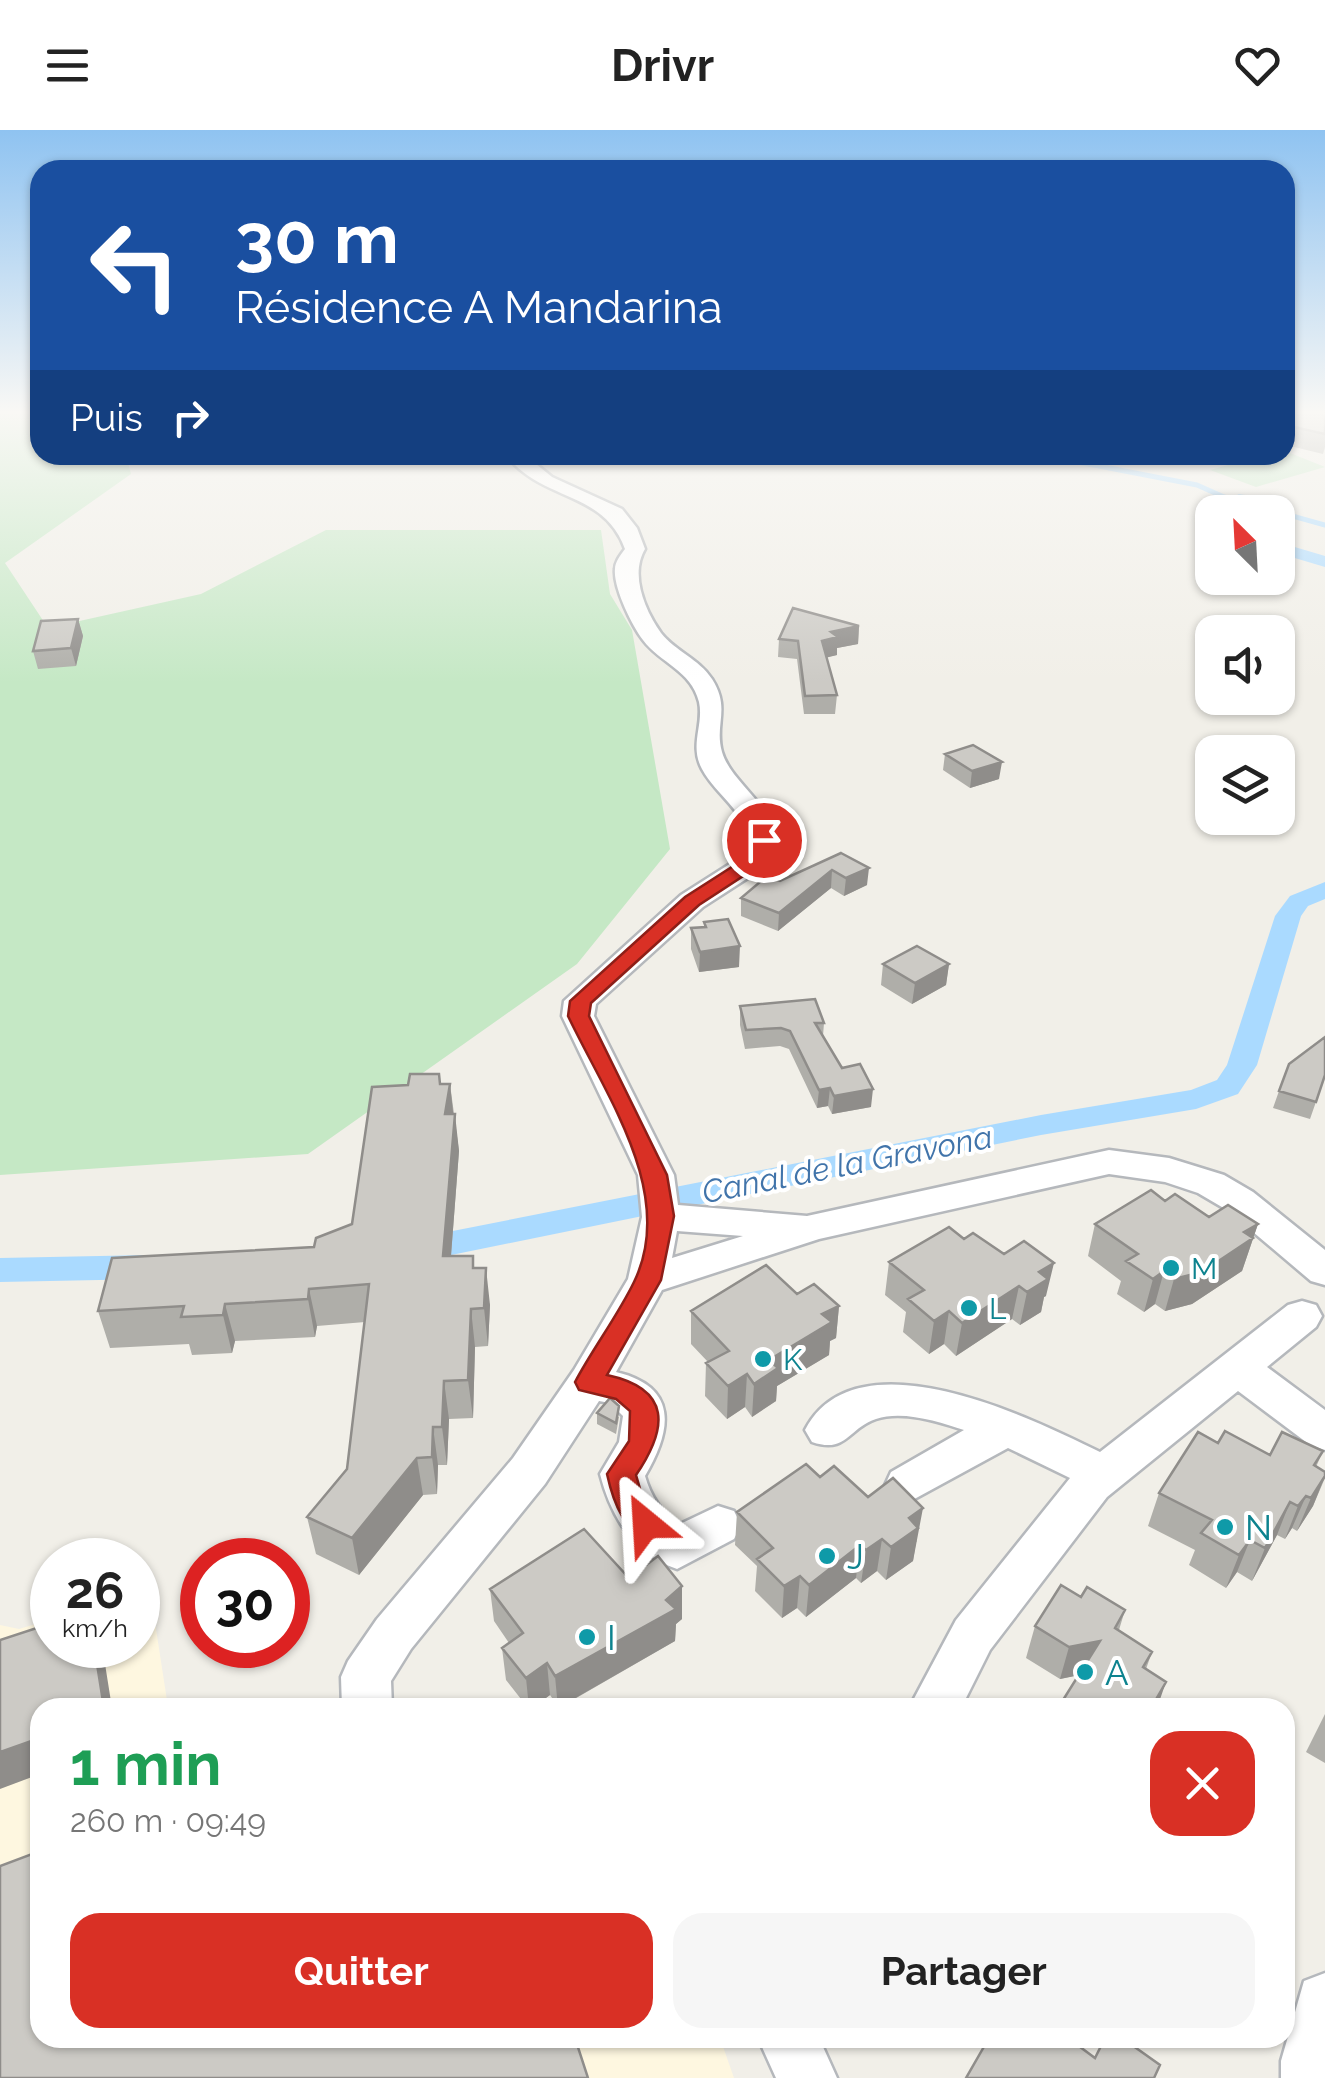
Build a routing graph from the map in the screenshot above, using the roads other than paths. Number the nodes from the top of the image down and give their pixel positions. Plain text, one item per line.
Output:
1 (596, 502) edge
2 (658, 1196) junction
3 (815, 1227) junction
4 (1325, 1271) edge
5 (648, 1280) junction
6 (1302, 1316) dead end
7 (1240, 1369) junction
8 (589, 1382) junction
9 (1004, 1429) junction
10 (827, 1430) dead end
11 (1325, 1433) edge
12 (1103, 1474) junction
13 (907, 1485) edge
14 (718, 1525) dead end
15 (366, 1698) edge
16 (939, 1698) edge
17 (1325, 2002) edge
18 (792, 2048) edge
19 (806, 2078) edge
20 (1312, 2078) edge

1 - 2 street
2 - 3 street
2 - 5 street
3 - 4 street
3 - 5 street
5 - 8 street
6 - 7 street
7 - 11 street
7 - 12 street
8 - 14 street
8 - 15 street
9 - 10 street
9 - 12 street
9 - 13 street
12 - 16 street
17 - 20 street
18 - 19 street

